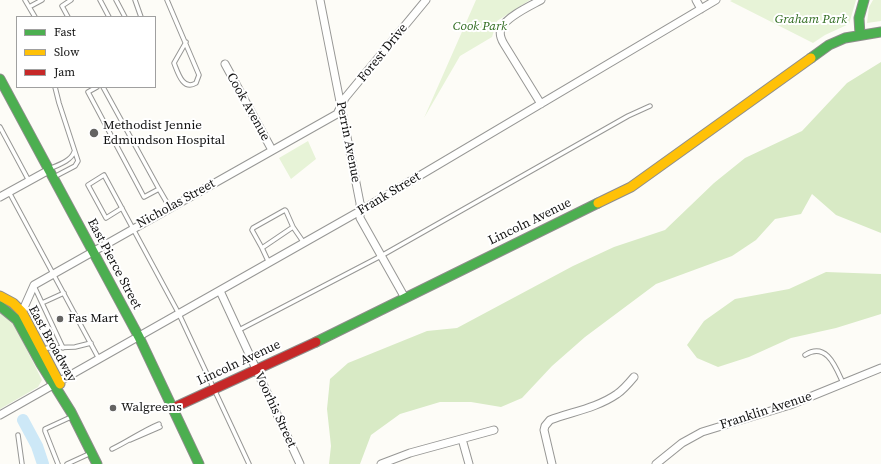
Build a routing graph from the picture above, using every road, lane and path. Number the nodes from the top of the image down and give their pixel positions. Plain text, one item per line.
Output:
1 (25, 0) edge
2 (42, 0) edge
3 (71, 0) edge
4 (100, 0) edge
5 (116, 0) edge
6 (135, 0) edge
7 (167, 0) edge
8 (320, 0) edge
9 (426, 0) edge
10 (541, 0) edge
11 (696, 0) edge
12 (716, 0) edge
13 (864, 0) edge
14 (29, 7) junction
15 (701, 9) junction
16 (34, 16) edge
17 (67, 16) edge
18 (108, 16) edge
19 (124, 16) edge
20 (140, 16) edge
21 (881, 32) edge
22 (860, 35) junction
23 (186, 42) junction
24 (224, 64) dead end
25 (0, 79) edge
26 (56, 88) edge
27 (95, 88) edge
28 (104, 88) edge
29 (541, 104) junction
30 (341, 106) junction
31 (650, 106) dead end
32 (0, 127) edge
33 (75, 150) junction
34 (272, 150) junction
35 (51, 174) junction
36 (29, 181) junction
37 (159, 189) junction
38 (9, 192) junction
39 (0, 197) edge
40 (122, 208) junction
41 (170, 208) junction
42 (360, 211) junction
43 (293, 227) junction
44 (133, 229) junction
45 (304, 243) junction
46 (262, 248) junction
47 (93, 252) junction
48 (381, 256) junction
49 (269, 262) junction
50 (54, 274) junction
51 (34, 285) junction
52 (220, 291) junction
53 (64, 293) junction
54 (0, 296) edge
55 (405, 298) junction
56 (42, 303) junction
57 (0, 306) edge
58 (22, 312) junction
59 (179, 314) junction
60 (238, 330) junction
61 (139, 337) junction
62 (91, 344) junction
63 (63, 348) junction
64 (43, 351) junction
65 (805, 355) dead end
66 (99, 359) junction
67 (881, 368) edge
68 (257, 370) junction
69 (634, 377) dead end
70 (57, 383) junction
71 (843, 383) junction
72 (214, 389) junction
73 (173, 408) junction
74 (72, 414) junction
75 (0, 415) edge
76 (159, 425) dead end
77 (494, 430) dead end
78 (18, 435) dead end
79 (462, 439) junction
80 (112, 449) dead end
81 (92, 452) junction
82 (22, 464) edge
83 (58, 464) edge
84 (67, 464) edge
85 (97, 464) edge
86 (198, 464) edge
87 (249, 464) edge
88 (300, 464) edge
89 (381, 464) edge
90 (469, 464) edge
91 (552, 464) edge
92 (656, 464) edge

1 - 14 lane
2 - 14 lane
3 - 17 lane
4 - 18 lane
5 - 19 lane
6 - 20 lane
7 - 23 lane
8 - 30 street, Perrin Avenue
9 - 30 street, Forest Drive
10 - 29 street
11 - 15 street
12 - 15 street, Frank Street
13 - 22 street
14 - 16 lane
15 - 29 street, Frank Street
21 - 22 street, Lincoln Avenue
22 - 55 street, Lincoln Avenue
23 - 23 lane
24 - 34 street, Cook Avenue
25 - 35 street, East Pierce Street
26 - 33 lane
27 - 37 lane
28 - 37 lane
29 - 42 street, Frank Street
30 - 34 street, Nicholas Street
30 - 42 street, Perrin Avenue
31 - 48 lane
32 - 36 lane
33 - 35 lane
33 - 35 lane
34 - 41 street, Nicholas Street
35 - 36 street
35 - 47 street, East Pierce Street
36 - 38 street
37 - 41 lane
38 - 39 street
38 - 50 lane
40 - 40 lane
40 - 44 lane
41 - 44 street, Nicholas Street
42 - 45 street, Frank Street
42 - 48 street, Perrin Avenue
43 - 45 lane
43 - 46 lane
43 - 46 lane
44 - 47 street, Nicholas Street
44 - 59 lane
45 - 49 street, Frank Street
46 - 49 lane
47 - 50 street, Nicholas Street
47 - 61 street, East Pierce Street
48 - 55 street, Perrin Avenue
48 - 60 lane
49 - 52 street, Frank Street
50 - 51 street, Nicholas Street
50 - 53 lane
51 - 56 lane
51 - 58 street
52 - 59 street, Frank Street
52 - 60 street, Voorhis Street
53 - 56 lane
53 - 62 lane
54 - 58 street, East Broadway
55 - 68 street, Lincoln Avenue
56 - 63 lane
57 - 70 street, East Broadway
58 - 64 street, East Broadway
59 - 61 street, Frank Street
59 - 72 lane
60 - 68 street, Voorhis Street
61 - 66 street, Frank Street
61 - 73 street, East Pierce Street
62 - 63 lane
62 - 66 lane
63 - 64 lane
64 - 70 street, East Broadway
65 - 71 lane
66 - 70 street, Frank Street
67 - 71 street, Franklin Avenue
68 - 72 street, Lincoln Avenue
68 - 88 street, Voorhis Street
69 - 91 street
70 - 74 street, East Broadway
70 - 75 street, Frank Street
71 - 92 street, Franklin Avenue
72 - 73 street, Lincoln Avenue
72 - 87 lane
73 - 86 street, East Pierce Street
74 - 81 street, East Broadway
74 - 83 lane
76 - 80 lane
77 - 79 street
78 - 82 lane
79 - 89 street
79 - 90 street
81 - 84 lane
81 - 85 street, East Broadway

